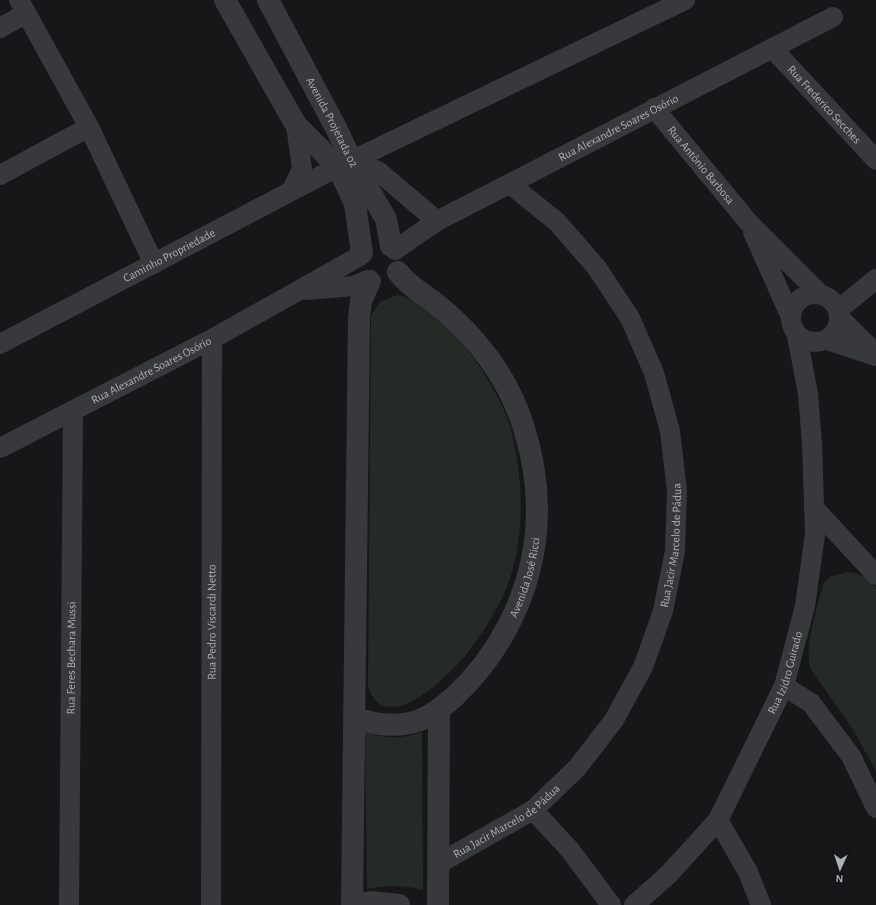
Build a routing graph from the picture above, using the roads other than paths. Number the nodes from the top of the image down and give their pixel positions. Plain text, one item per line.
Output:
1 (225, 0) edge
2 (268, 0) edge
3 (685, 0) edge
4 (22, 7) edge
5 (833, 17) dead end
6 (0, 28) edge
7 (772, 48) junction
8 (654, 108) junction
9 (296, 125) junction
10 (89, 127) junction
11 (876, 160) edge
12 (345, 164) junction
13 (0, 175) edge
14 (510, 184) junction
15 (292, 190) junction
16 (437, 221) junction
17 (748, 223) junction
18 (398, 254) junction
19 (361, 255) junction
20 (154, 264) junction
21 (876, 279) edge
22 (369, 281) junction
23 (301, 291) junction
24 (821, 294) junction
25 (839, 314) junction
26 (790, 315) junction
27 (797, 336) junction
28 (212, 339) junction
29 (821, 342) junction
30 (0, 344) edge
31 (876, 355) edge
32 (808, 394) junction
33 (73, 411) junction
34 (0, 448) edge
35 (814, 508) junction
36 (876, 575) edge
37 (784, 686) junction
38 (439, 710) junction
39 (355, 718) junction
40 (876, 808) edge
41 (533, 810) junction
42 (718, 820) junction
43 (438, 864) junction
44 (69, 905) edge
45 (211, 905) edge
46 (352, 905) edge
47 (399, 905) edge
48 (438, 905) edge
49 (612, 905) edge
50 (634, 905) edge
51 (761, 905) edge

1 - 9 street, Avenida Projetada 02
2 - 12 street, Avenida Projetada 02
3 - 12 street, Caminho Propriedade
4 - 6 street
4 - 10 street
5 - 7 street, Rua Alexandre Soares Osório
7 - 8 street, Rua Alexandre Soares Osório
7 - 11 street, Rua Frederico Secches
8 - 14 street, Rua Alexandre Soares Osório
8 - 17 street, Rua Antônio Barbosa
9 - 12 street, Avenida Projetada 02
9 - 15 street, Avenida Projetada 02
10 - 13 street
10 - 20 street
12 - 15 street, Caminho Propriedade
12 - 16 street
12 - 18 street, Avenida Projetada 02
12 - 19 street, Avenida Projetada 02
14 - 16 street, Rua Alexandre Soares Osório
14 - 41 street, Rua Jacir Marcelo de Pádua
15 - 20 street, Caminho Propriedade
16 - 18 street, Rua Alexandre Soares Osório
17 - 24 street, Rua Antônio Barbosa
17 - 26 street, Rua Antônio Barbosa
18 - 19 street
18 - 22 street
18 - 38 street, Avenida José Ricci
19 - 22 street
19 - 23 street, Rua Alexandre Soares Osório
20 - 30 street, Caminho Propriedade
21 - 25 street
22 - 23 street, Rua Alexandre Soares Osório
22 - 39 street
23 - 28 street, Rua Alexandre Soares Osório
24 - 25 street
24 - 26 street
25 - 29 street
25 - 31 street
26 - 27 street
27 - 29 street
27 - 32 street, Rua Izidro Guirado
28 - 33 street, Rua Alexandre Soares Osório
28 - 45 street, Rua Pedro Viscardi Netto
29 - 31 street
29 - 32 street, Rua Izidro Guirado
32 - 35 street, Rua Izidro Guirado
33 - 34 street, Rua Alexandre Soares Osório
33 - 44 street, Rua Feres Bechara Mussi
35 - 36 street
35 - 37 street, Rua Izidro Guirado
37 - 40 street
37 - 42 street, Rua Izidro Guirado
38 - 39 street, Avenida José Ricci
38 - 43 street
39 - 46 street
41 - 43 street, Rua Jacir Marcelo de Pádua
41 - 49 street
42 - 50 street, Rua Izidro Guirado
42 - 51 street
43 - 48 street
46 - 47 street

